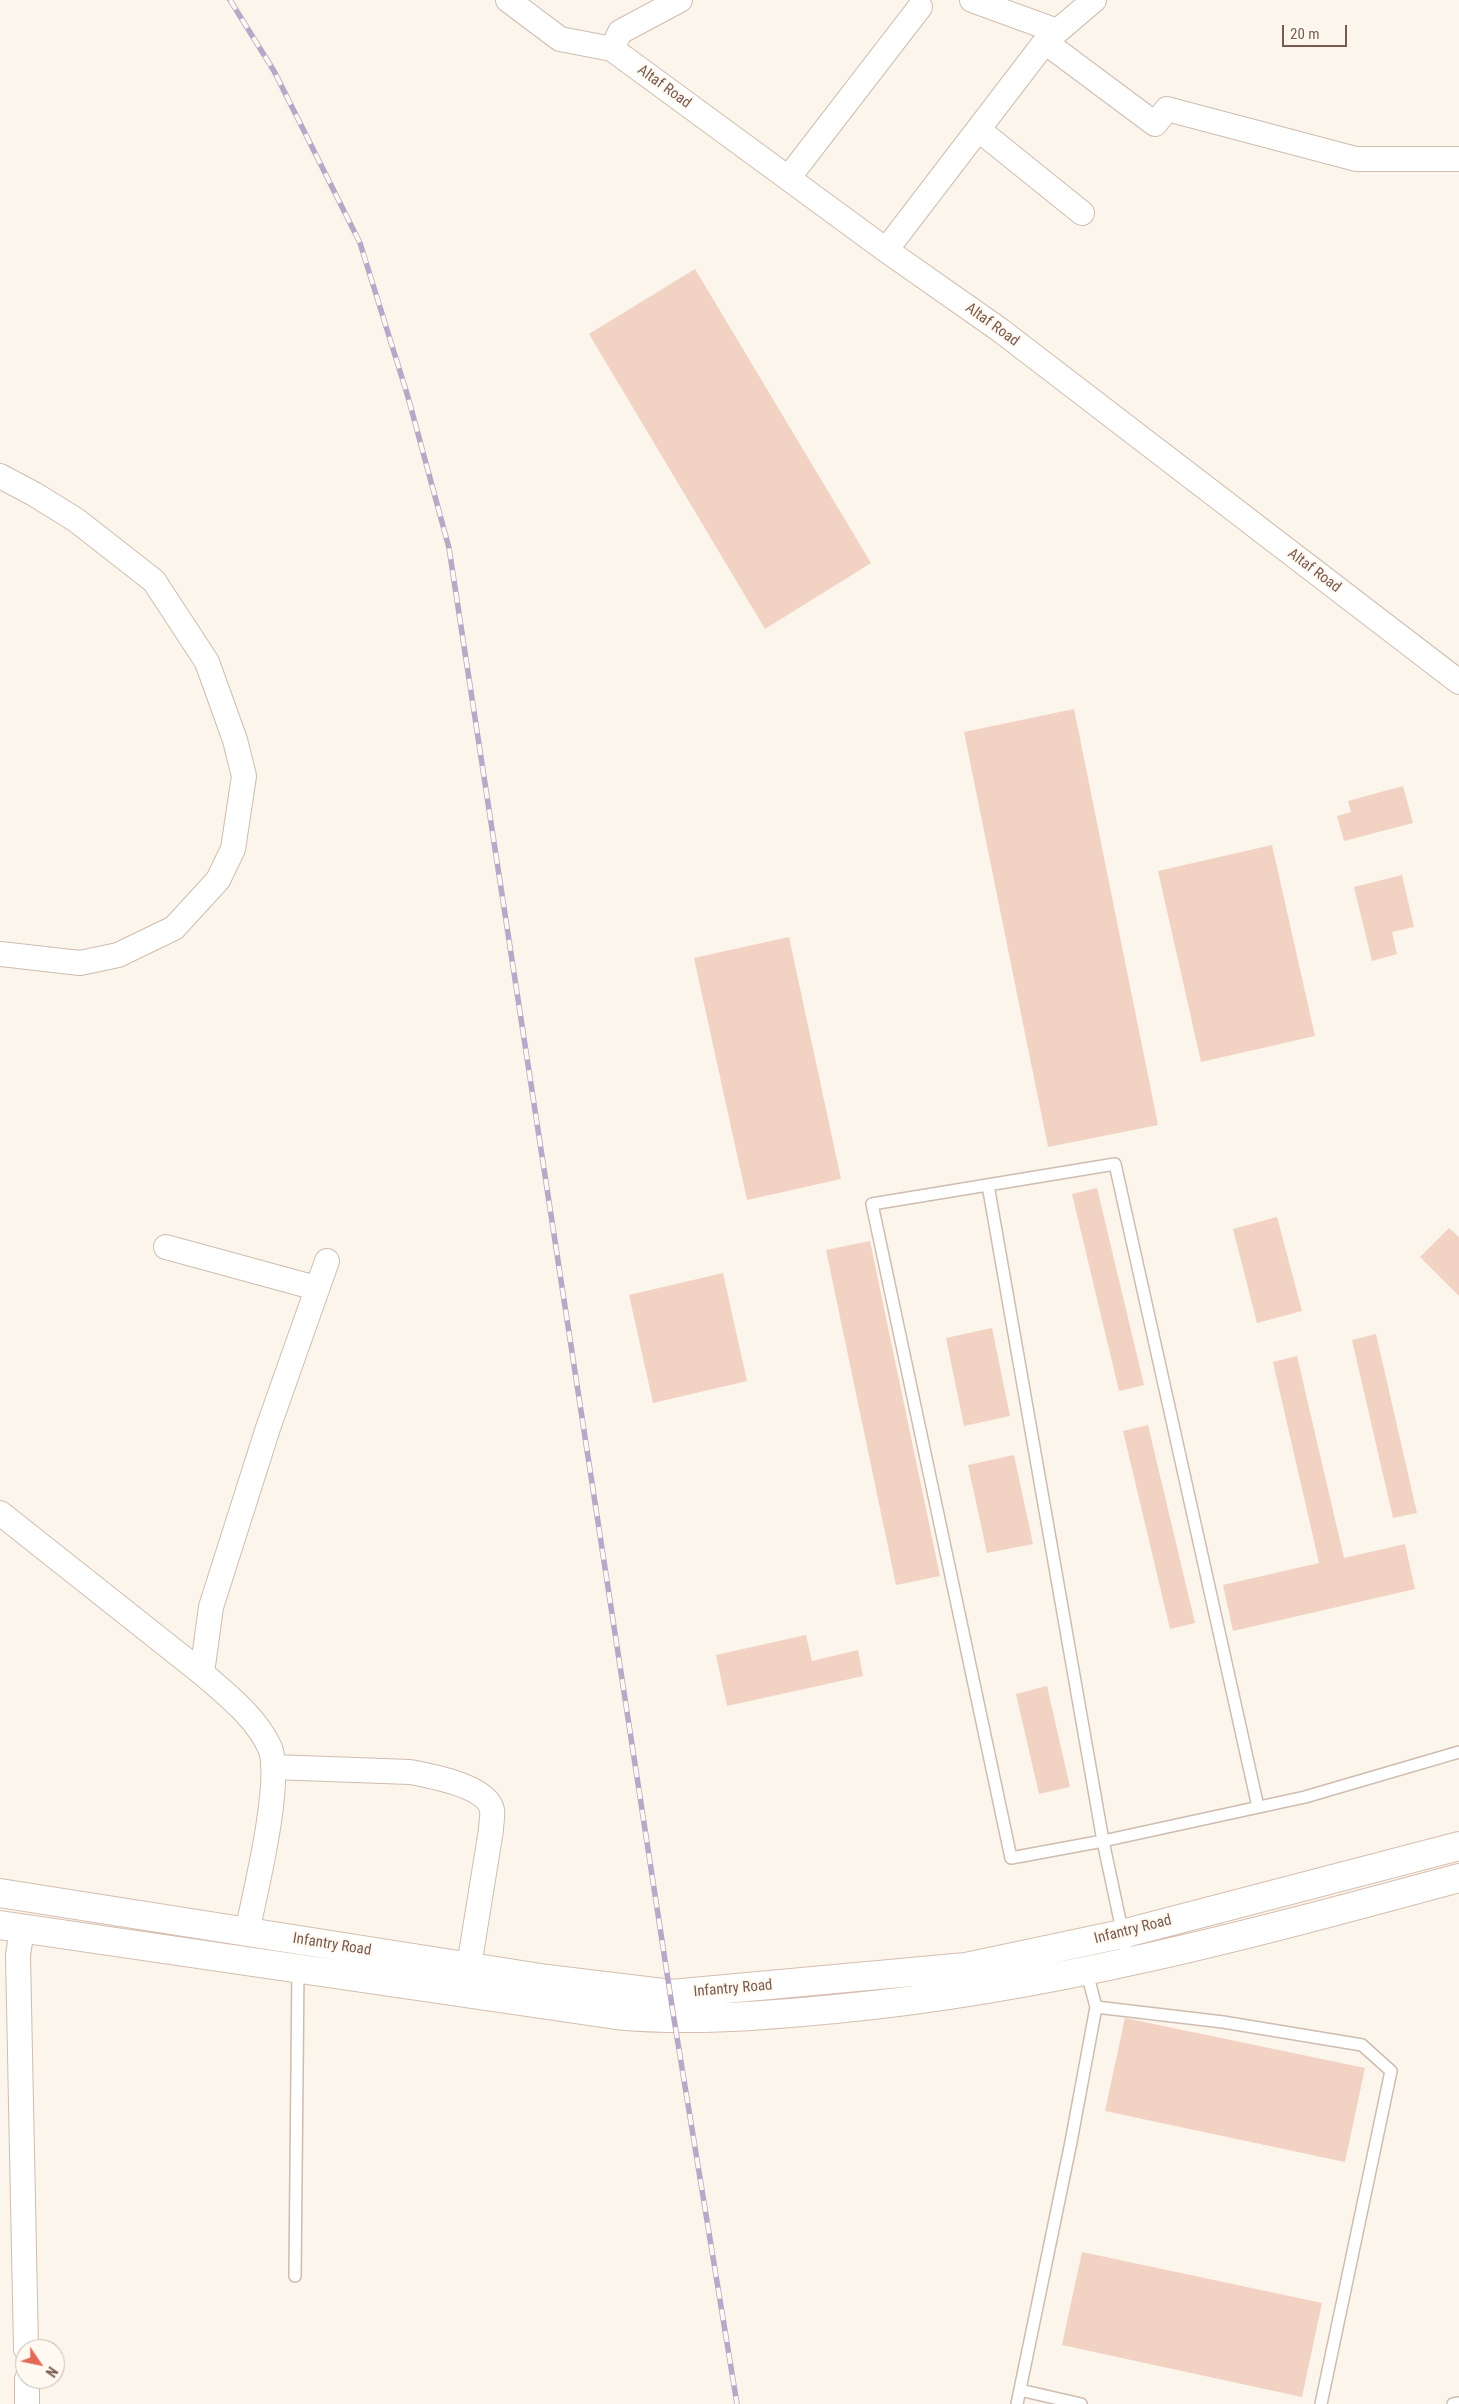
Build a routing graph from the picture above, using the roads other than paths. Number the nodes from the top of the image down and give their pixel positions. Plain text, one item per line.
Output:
1 (508, 0) edge
2 (680, 0) edge
3 (972, 0) edge
4 (1094, 0) edge
5 (920, 7) dead end
6 (1051, 37) junction
7 (612, 49) junction
8 (979, 130) junction
9 (1459, 159) edge
10 (789, 177) junction
11 (1082, 213) dead end
12 (886, 250) junction
13 (0, 476) edge
14 (1459, 682) edge
15 (0, 954) edge
16 (988, 1185) junction
17 (166, 1247) dead end
18 (327, 1261) dead end
19 (316, 1288) junction
20 (0, 1513) edge
21 (202, 1673) junction
22 (1459, 1752) edge
23 (274, 1767) junction
24 (1258, 1807) junction
25 (1103, 1840) junction
26 (1459, 1846) edge
27 (1459, 1878) edge
28 (0, 1893) edge
29 (11, 1927) edge
30 (247, 1932) junction
31 (1122, 1934) junction
32 (1078, 1943) junction
33 (300, 1954) junction
34 (1129, 1963) junction
35 (469, 1966) junction
36 (1087, 1972) junction
37 (1096, 2007) junction
38 (295, 2276) dead end
39 (26, 2339) edge
40 (27, 2389) edge
41 (1020, 2390) junction
42 (1459, 2403) edge
43 (27, 2404) edge
44 (1017, 2404) edge
45 (1081, 2404) edge
46 (1321, 2404) edge
47 (1453, 2404) edge

1 - 7 street, Altaf Road
2 - 7 street
3 - 6 street
4 - 6 street
5 - 10 street
6 - 8 street
6 - 9 street
7 - 10 street, Altaf Road
8 - 11 street
8 - 12 street
10 - 12 street, Altaf Road
12 - 14 street, Altaf Road
13 - 15 street
16 - 24 lane
16 - 25 lane
16 - 25 lane
17 - 19 street
18 - 19 street
19 - 21 street
20 - 21 street
21 - 23 street
22 - 24 lane
23 - 30 street
23 - 35 street
24 - 25 lane
25 - 31 lane
26 - 31 main road, Infantry Road
27 - 34 main road, Infantry Road
28 - 30 main road, Infantry Road
29 - 33 main road, Infantry Road
29 - 39 street
30 - 33 main road, Infantry Road
31 - 32 main road, Infantry Road
31 - 34 lane
32 - 35 main road, Infantry Road
32 - 36 lane
33 - 35 main road, Infantry Road
33 - 36 main road, Infantry Road
33 - 38 lane
34 - 36 main road, Infantry Road
36 - 37 lane
37 - 41 lane
37 - 46 lane
40 - 43 street
41 - 44 lane
41 - 45 lane
42 - 47 lane

